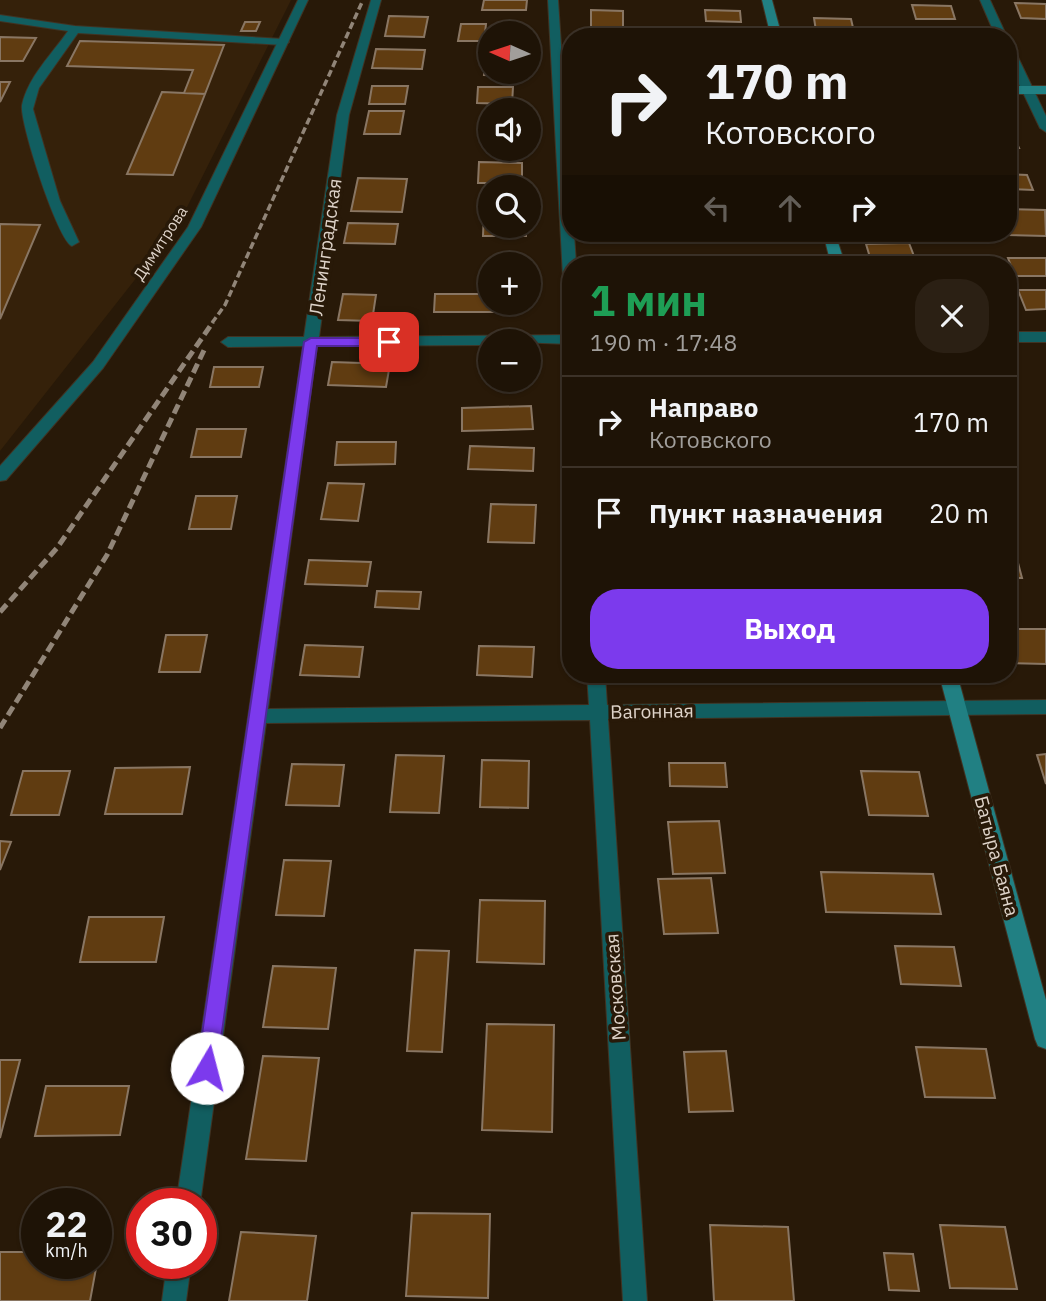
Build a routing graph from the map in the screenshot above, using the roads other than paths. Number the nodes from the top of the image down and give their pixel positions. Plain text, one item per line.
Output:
1 (303, 0) edge
2 (376, 0) edge
3 (553, 0) edge
4 (767, 0) edge
5 (985, 0) edge
6 (0, 18) edge
7 (775, 28) edge
8 (998, 28) edge
9 (75, 29) junction
10 (283, 42) junction
11 (1017, 67) edge
12 (1017, 90) edge
13 (1028, 90) junction
14 (1046, 90) edge
15 (1046, 128) edge
16 (562, 147) edge
17 (72, 242) dead end
18 (1017, 337) edge
19 (1046, 337) edge
20 (562, 340) edge
21 (228, 342) dead end
22 (311, 342) junction
23 (0, 476) edge
24 (596, 683) edge
25 (950, 683) edge
26 (1046, 707) edge
27 (957, 708) junction
28 (598, 712) junction
29 (257, 716) junction
30 (1046, 1039) edge
31 (190, 1188) edge
32 (177, 1279) edge
33 (174, 1301) edge
34 (635, 1301) edge

1 - 10 street, Димитрова
2 - 22 street, Ленинградская
3 - 16 street
4 - 7 street
5 - 8 street
6 - 9 street
9 - 10 street
9 - 17 street
10 - 23 street, Димитрова
11 - 13 street
12 - 13 street
13 - 14 street
13 - 15 street
18 - 19 street
20 - 22 street
21 - 22 street
22 - 29 street, Ленинградская
24 - 28 street, Московская
25 - 27 street, Батыра Баяна
26 - 27 street, Вагонная
27 - 28 street, Вагонная
27 - 30 street, Батыра Баяна
28 - 29 street, Вагонная
28 - 34 street, Московская
29 - 31 street, Ленинградская
32 - 33 street

